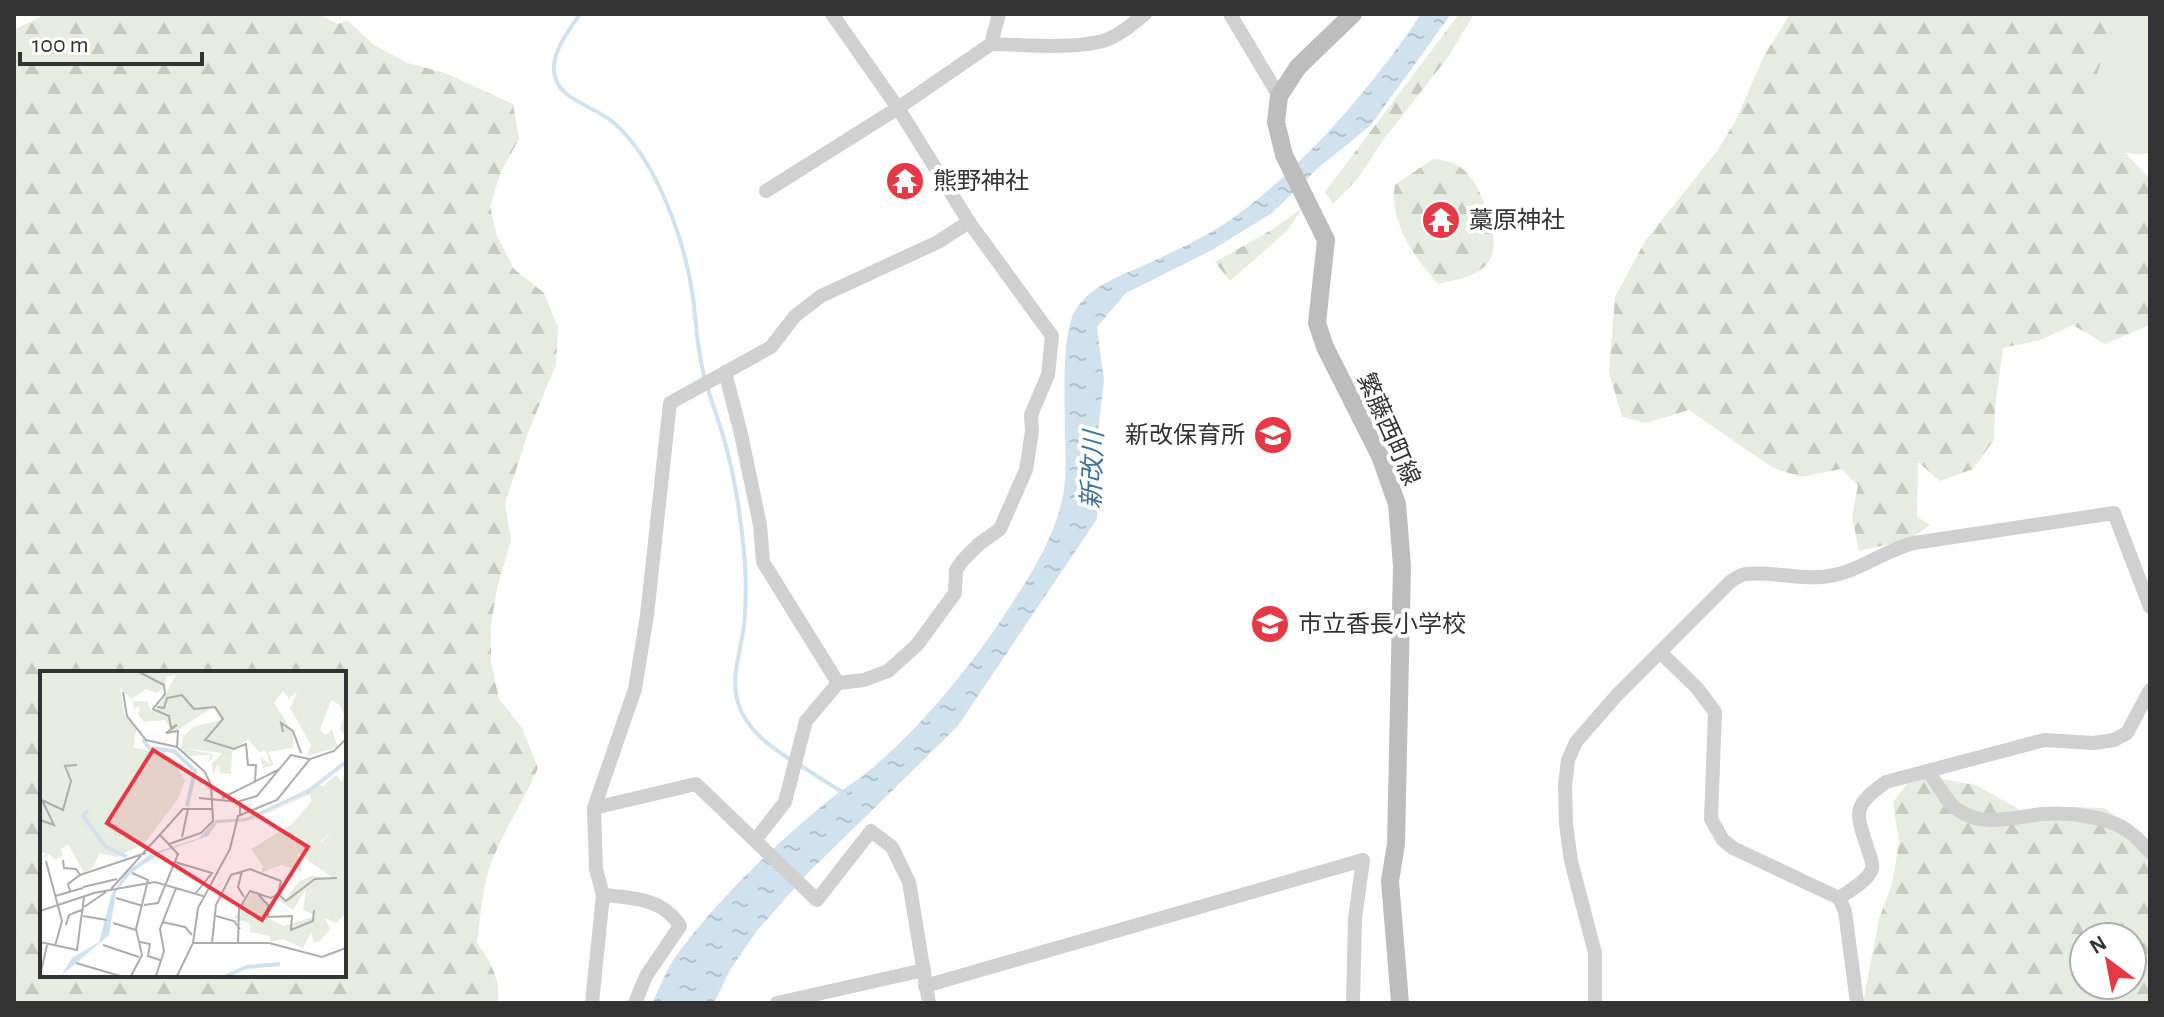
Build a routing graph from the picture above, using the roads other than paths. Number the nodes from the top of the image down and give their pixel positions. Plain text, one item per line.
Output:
1 (832, 14) edge
2 (999, 14) edge
3 (1145, 14) edge
4 (1230, 14) edge
5 (1353, 14) edge
6 (991, 44) junction
7 (1279, 96) junction
8 (898, 108) junction
9 (766, 191) dead end
10 (969, 222) junction
11 (725, 372) junction
12 (2150, 607) edge
13 (1660, 652) junction
14 (838, 683) junction
15 (2150, 690) edge
16 (1928, 771) junction
17 (594, 808) junction
18 (756, 839) junction
19 (2150, 852) edge
20 (603, 895) junction
21 (1839, 898) junction
22 (924, 970) junction
23 (925, 986) junction
24 (592, 1003) edge
25 (635, 1003) edge
26 (777, 1003) edge
27 (929, 1003) edge
28 (1353, 1003) edge
29 (1400, 1003) edge
30 (1595, 1003) edge
31 (1857, 1003) edge

1 - 8 street
2 - 6 street
3 - 6 street
4 - 7 street
5 - 7 main road
6 - 8 street
7 - 29 main road, 繁藤西町線
8 - 9 street
8 - 10 street
10 - 11 street
10 - 14 street
11 - 14 street
11 - 17 street
12 - 13 street
13 - 21 street
13 - 30 street
14 - 18 street
15 - 16 street
16 - 19 street
16 - 21 street
17 - 18 street
17 - 20 street
18 - 22 street
20 - 24 street
20 - 25 street
21 - 31 street
22 - 23 street
22 - 26 street
23 - 27 street
23 - 28 street

